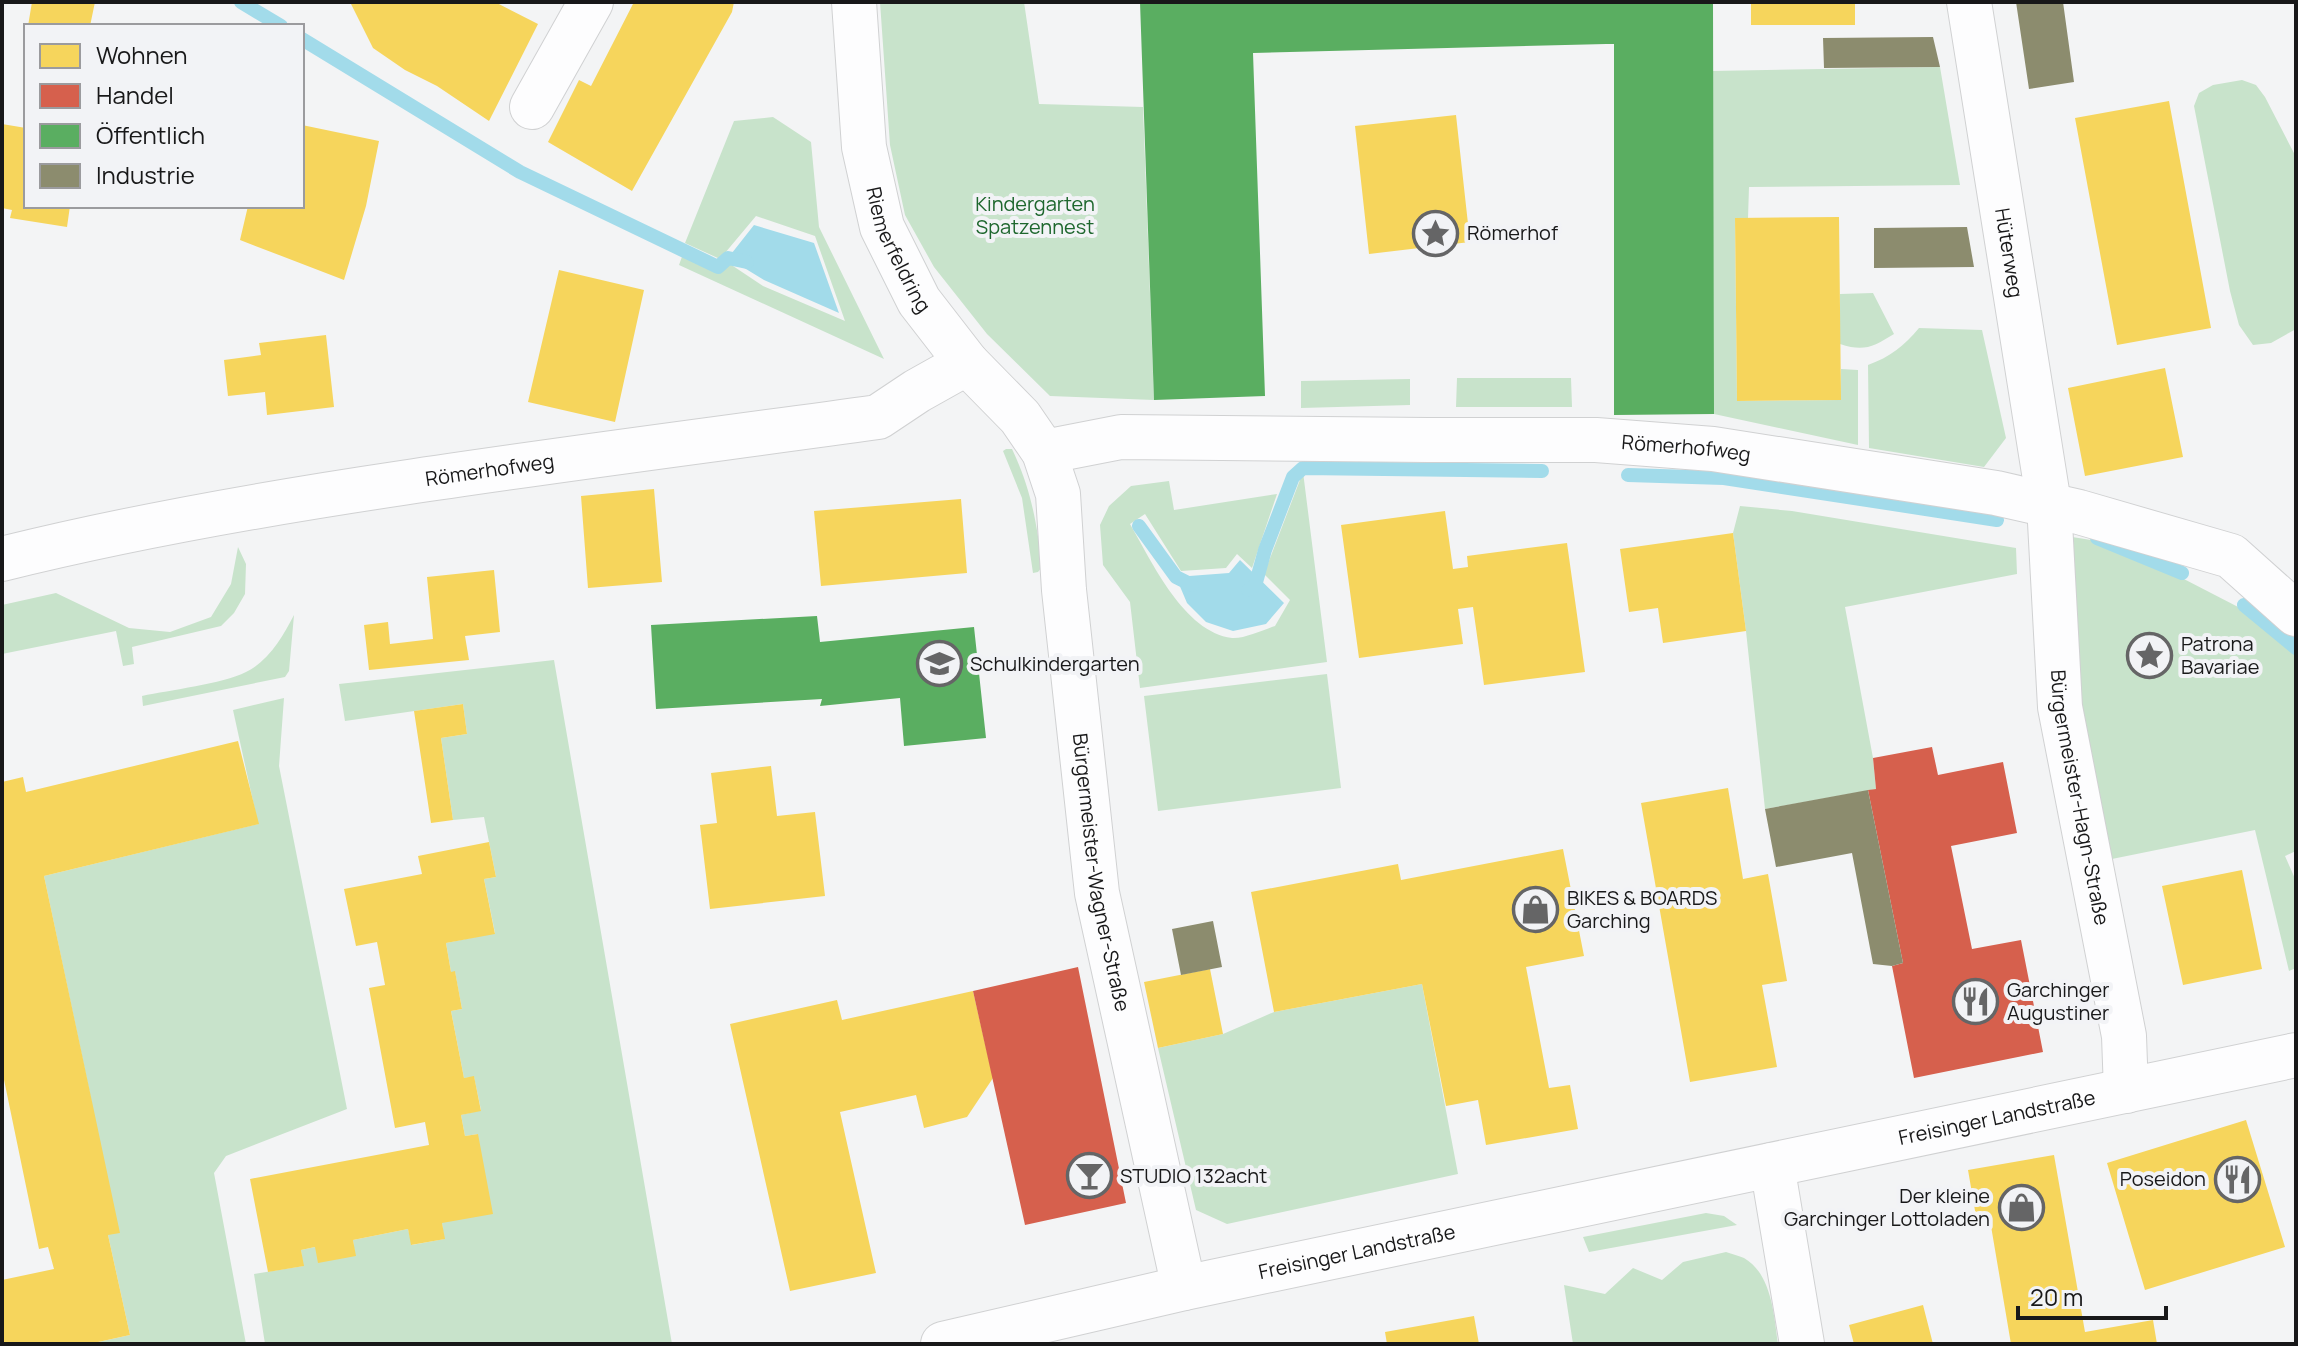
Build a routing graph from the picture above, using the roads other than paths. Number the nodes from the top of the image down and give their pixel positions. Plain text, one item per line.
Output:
1 (591, 2) edge
2 (854, 2) edge
3 (1969, 2) edge
4 (532, 107) dead end
5 (967, 363) junction
6 (1044, 452) junction
7 (2049, 504) junction
8 (2, 559) edge
9 (2296, 614) edge
10 (2296, 1055) edge
11 (2126, 1091) junction
12 (1772, 1165) junction
13 (1184, 1288) junction
14 (943, 1344) edge
15 (1802, 1344) edge

1 - 4 street
2 - 5 street, Riemerfeldring
3 - 7 street, Hüterweg
5 - 6 street, Riemerfeldring
5 - 8 street, Römerhofweg
6 - 7 street, Römerhofweg
6 - 13 street, Bürgermeister-Wagner-Straße
7 - 9 street, Römerhofweg
7 - 11 street, Bürgermeister-Hagn-Straße
10 - 11 street, Freisinger Landstraße
11 - 12 street, Freisinger Landstraße
12 - 13 street, Freisinger Landstraße
12 - 15 street
13 - 14 street, Freisinger Landstraße

